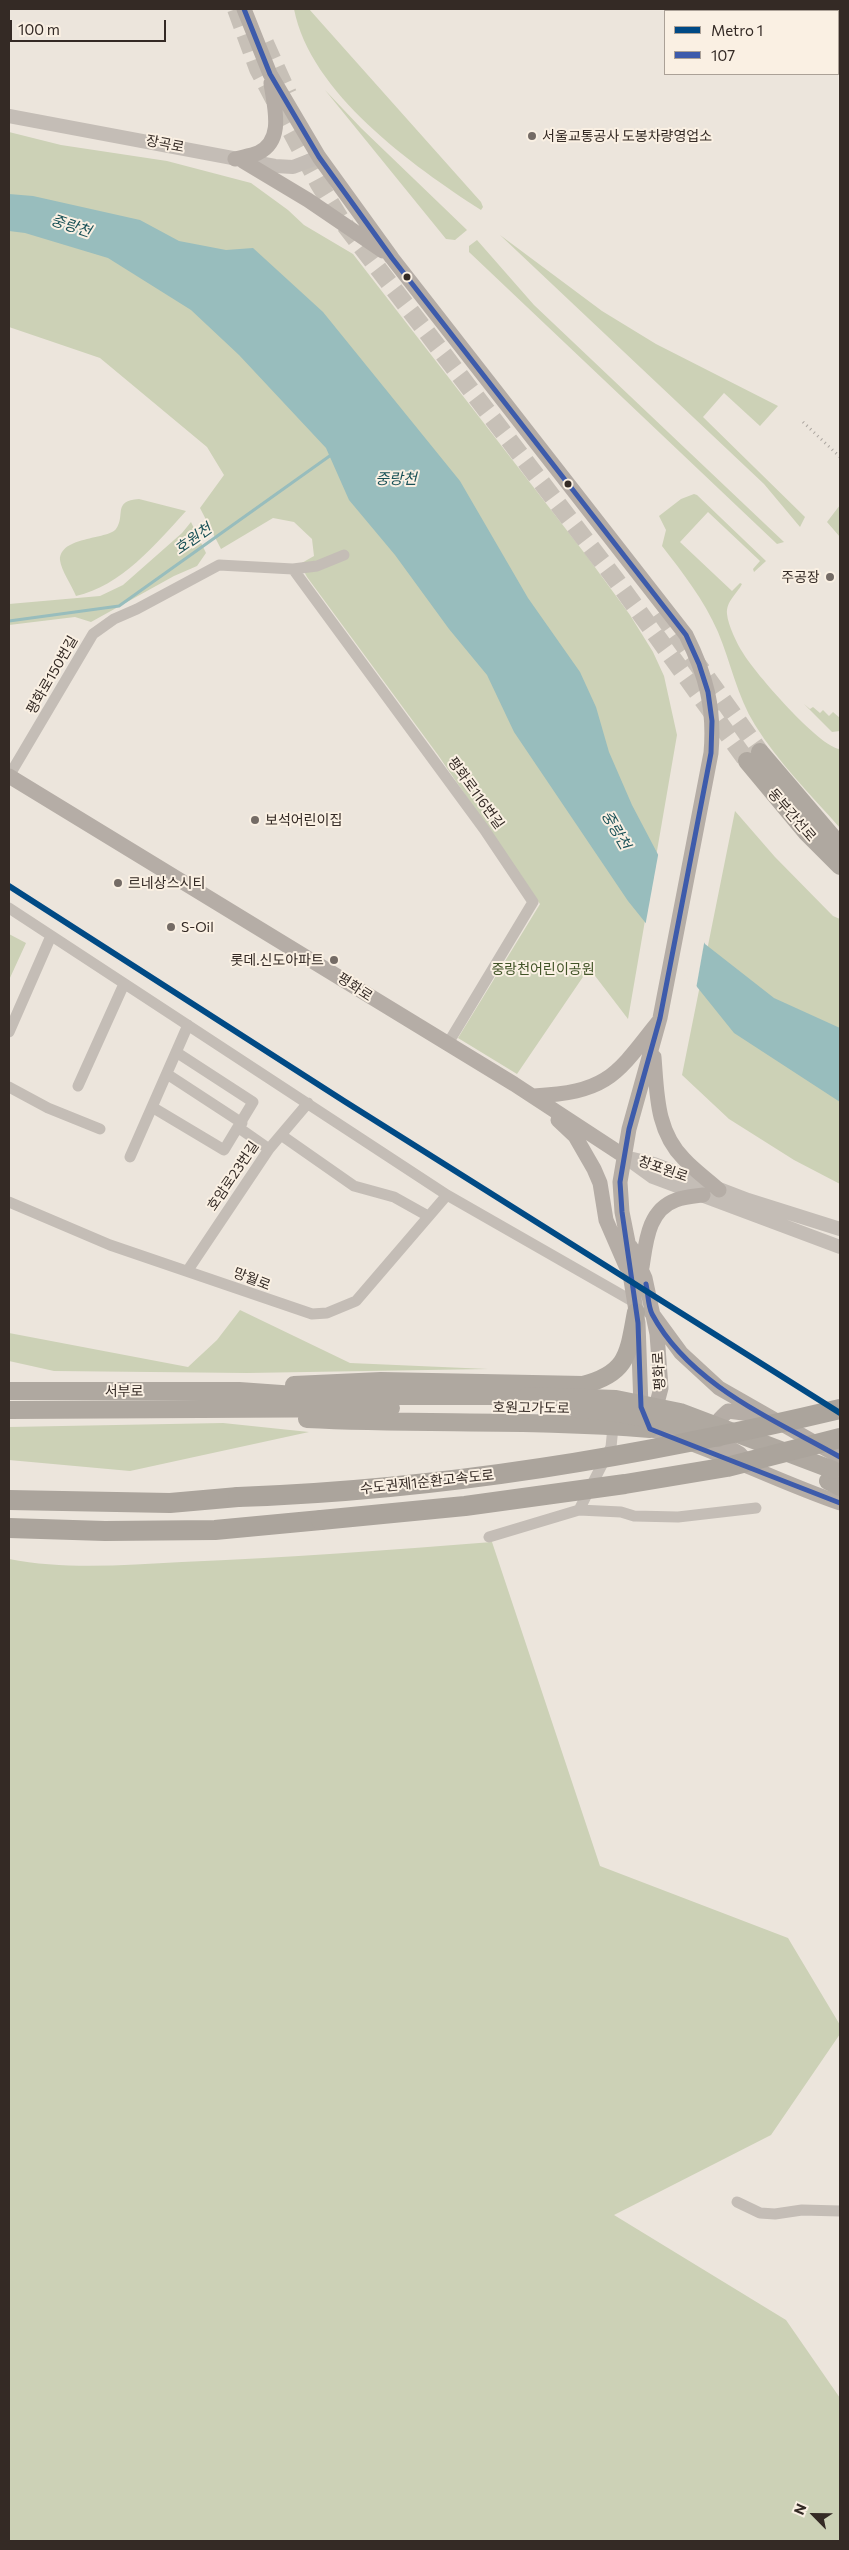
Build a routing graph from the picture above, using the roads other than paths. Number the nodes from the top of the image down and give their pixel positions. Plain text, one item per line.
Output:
1 (244, 9) edge
2 (270, 74) junction
3 (9, 116) edge
4 (319, 157) junction
5 (239, 160) junction
6 (392, 258) junction
7 (344, 555) dead end
8 (294, 569) junction
9 (9, 776) edge
10 (840, 846) edge
11 (840, 866) edge
12 (9, 908) edge
13 (51, 936) junction
14 (124, 984) junction
15 (660, 1018) junction
16 (188, 1025) junction
17 (9, 1032) edge
18 (447, 1044) junction
19 (654, 1044) junction
20 (176, 1052) junction
21 (167, 1074) junction
22 (78, 1086) dead end
23 (9, 1087) edge
24 (534, 1096) junction
25 (308, 1103) junction
26 (152, 1107) junction
27 (240, 1126) junction
28 (100, 1129) dead end
29 (281, 1135) junction
30 (269, 1149) junction
31 (624, 1156) junction
32 (130, 1157) dead end
33 (719, 1190) junction
34 (703, 1194) junction
35 (446, 1195) junction
36 (9, 1202) edge
37 (428, 1216) junction
38 (840, 1229) edge
39 (840, 1247) edge
40 (188, 1270) junction
41 (636, 1270) junction
42 (641, 1309) junction
43 (638, 1331) junction
44 (657, 1334) junction
45 (583, 1385) junction
46 (9, 1391) edge
47 (239, 1391) junction
48 (527, 1401) junction
49 (840, 1409) edge
50 (9, 1410) edge
51 (209, 1410) junction
52 (770, 1417) junction
53 (576, 1424) junction
54 (613, 1427) junction
55 (650, 1429) junction
56 (840, 1438) edge
57 (752, 1469) junction
58 (836, 1474) edge
59 (9, 1493) edge
60 (9, 1500) edge
61 (49, 1502) junction
62 (840, 1503) edge
63 (756, 1508) dead end
64 (579, 1510) junction
65 (9, 1528) edge
66 (489, 1537) dead end
67 (737, 2202) dead end
68 (840, 2211) edge

1 - 2 main road
2 - 4 main road
2 - 5 main road
3 - 5 street, 장곡로
4 - 5 street, 장곡로
4 - 6 main road
5 - 6 main road
6 - 15 main road
7 - 8 street
8 - 9 street, 평화로150번길
8 - 18 street, 평화로116번길
9 - 18 main road, 평화로
10 - 11 highway, 동부간선로
12 - 13 street
13 - 14 street
13 - 17 street
14 - 16 street
14 - 22 street
15 - 19 main road
15 - 24 main road
16 - 20 street
16 - 25 street
18 - 24 main road, 평화로
19 - 31 main road
19 - 33 main road
20 - 21 street
20 - 27 street
21 - 26 street
21 - 27 street
23 - 28 street
24 - 31 main road, 평화로
24 - 41 main road
25 - 29 street, 호암로23번길
25 - 35 street
26 - 27 street
26 - 32 street
27 - 30 street
29 - 30 street, 호암로23번길
29 - 37 street
30 - 40 street, 호암로23번길
31 - 33 street, 창포원로
31 - 34 street, 창포원로
31 - 41 main road, 평화로
33 - 38 street, 창포원로
34 - 39 street, 창포원로
34 - 41 main road
35 - 37 street, 망월로
35 - 42 street
36 - 40 street, 망월로
37 - 40 street, 망월로
41 - 42 main road, 평화로
42 - 43 main road, 평화로
42 - 44 main road, 평화로
42 - 45 highway
42 - 52 main road, 평화로
43 - 44 main road
43 - 55 main road, 평화로
44 - 55 main road, 평화로
45 - 47 highway
45 - 53 highway
46 - 47 highway, 서부로
47 - 48 highway, 호원고가도로
48 - 51 highway, 호원고가도로
48 - 58 highway, 호원고가도로, bridge
49 - 61 highway, 수도권제1순환고속도로, bridge
50 - 51 highway, 서부로
51 - 53 highway
52 - 57 main road
52 - 58 main road, 평화로
53 - 54 highway
54 - 55 highway
54 - 64 street
55 - 57 main road
56 - 65 highway, 수도권제1순환고속도로, bridge
57 - 62 main road
59 - 61 highway
60 - 61 highway, 수도권제1순환고속도로
63 - 64 street
64 - 66 street
67 - 68 street

